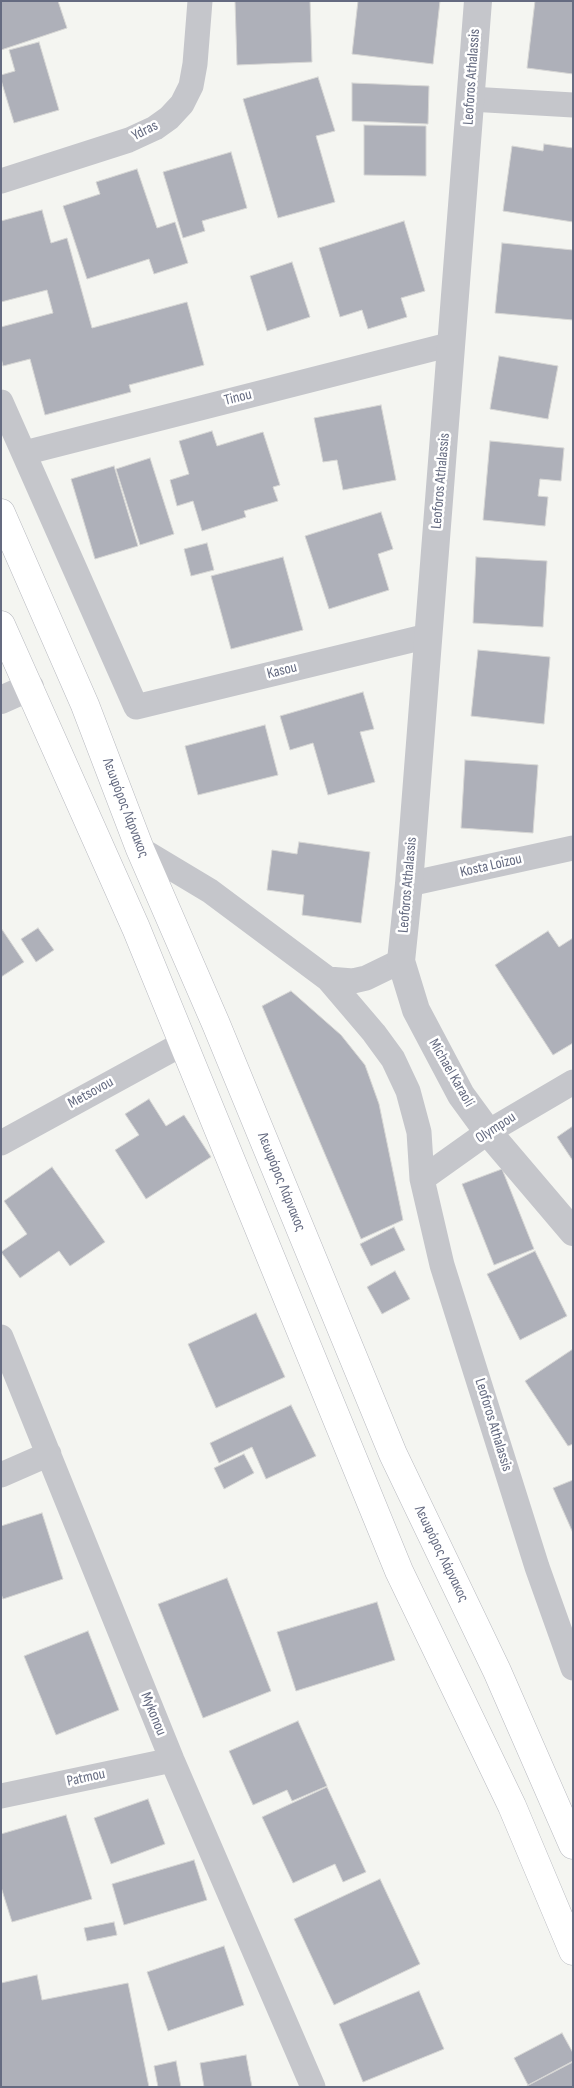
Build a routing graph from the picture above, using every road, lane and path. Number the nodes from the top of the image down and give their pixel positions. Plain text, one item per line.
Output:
1 (200, 1) edge
2 (478, 1) edge
3 (470, 99) junction
4 (573, 105) edge
5 (1, 181) edge
6 (452, 344) junction
7 (1, 402) edge
8 (24, 453) junction
9 (1, 513) edge
10 (1, 625) edge
11 (428, 636) junction
12 (30, 688) junction
13 (1, 700) edge
14 (573, 848) edge
15 (140, 849) junction
16 (409, 884) junction
17 (401, 961) junction
18 (328, 979) junction
19 (182, 1044) junction
20 (573, 1082) edge
21 (488, 1132) junction
22 (1, 1143) edge
23 (422, 1179) junction
24 (573, 1232) edge
25 (1, 1337) edge
26 (50, 1454) junction
27 (1, 1476) edge
28 (573, 1668) edge
29 (172, 1760) junction
30 (1, 1796) edge
31 (573, 1845) edge
32 (573, 1951) edge
33 (314, 2087) edge

1 - 5 street, Ydras
2 - 3 street, Leoforos Athalassis
3 - 4 street
3 - 6 street, Leoforos Athalassis
6 - 8 street, Tinou
6 - 11 street, Leoforos Athalassis
7 - 8 street
8 - 11 street, Kasou
9 - 15 main road, Λεωφόρος Λάρνακος
10 - 12 main road
11 - 16 street, Leoforos Athalassis
12 - 13 street
12 - 19 main road
14 - 16 street, Kosta Loizou
15 - 18 street
15 - 31 main road, Λεωφόρος Λάρνακος
16 - 17 street, Leoforos Athalassis
17 - 18 street
17 - 21 street, Michael Karaoli
18 - 23 street
19 - 22 street, Metsovou
19 - 32 main road
20 - 21 street, Olympou
21 - 23 street, Olympou
21 - 24 street, Michael Karaoli
23 - 28 street, Leoforos Athalassis
25 - 26 street, Mykonou
26 - 27 street
26 - 29 street, Mykonou
29 - 30 street, Patmou
29 - 33 street, Mykonou

